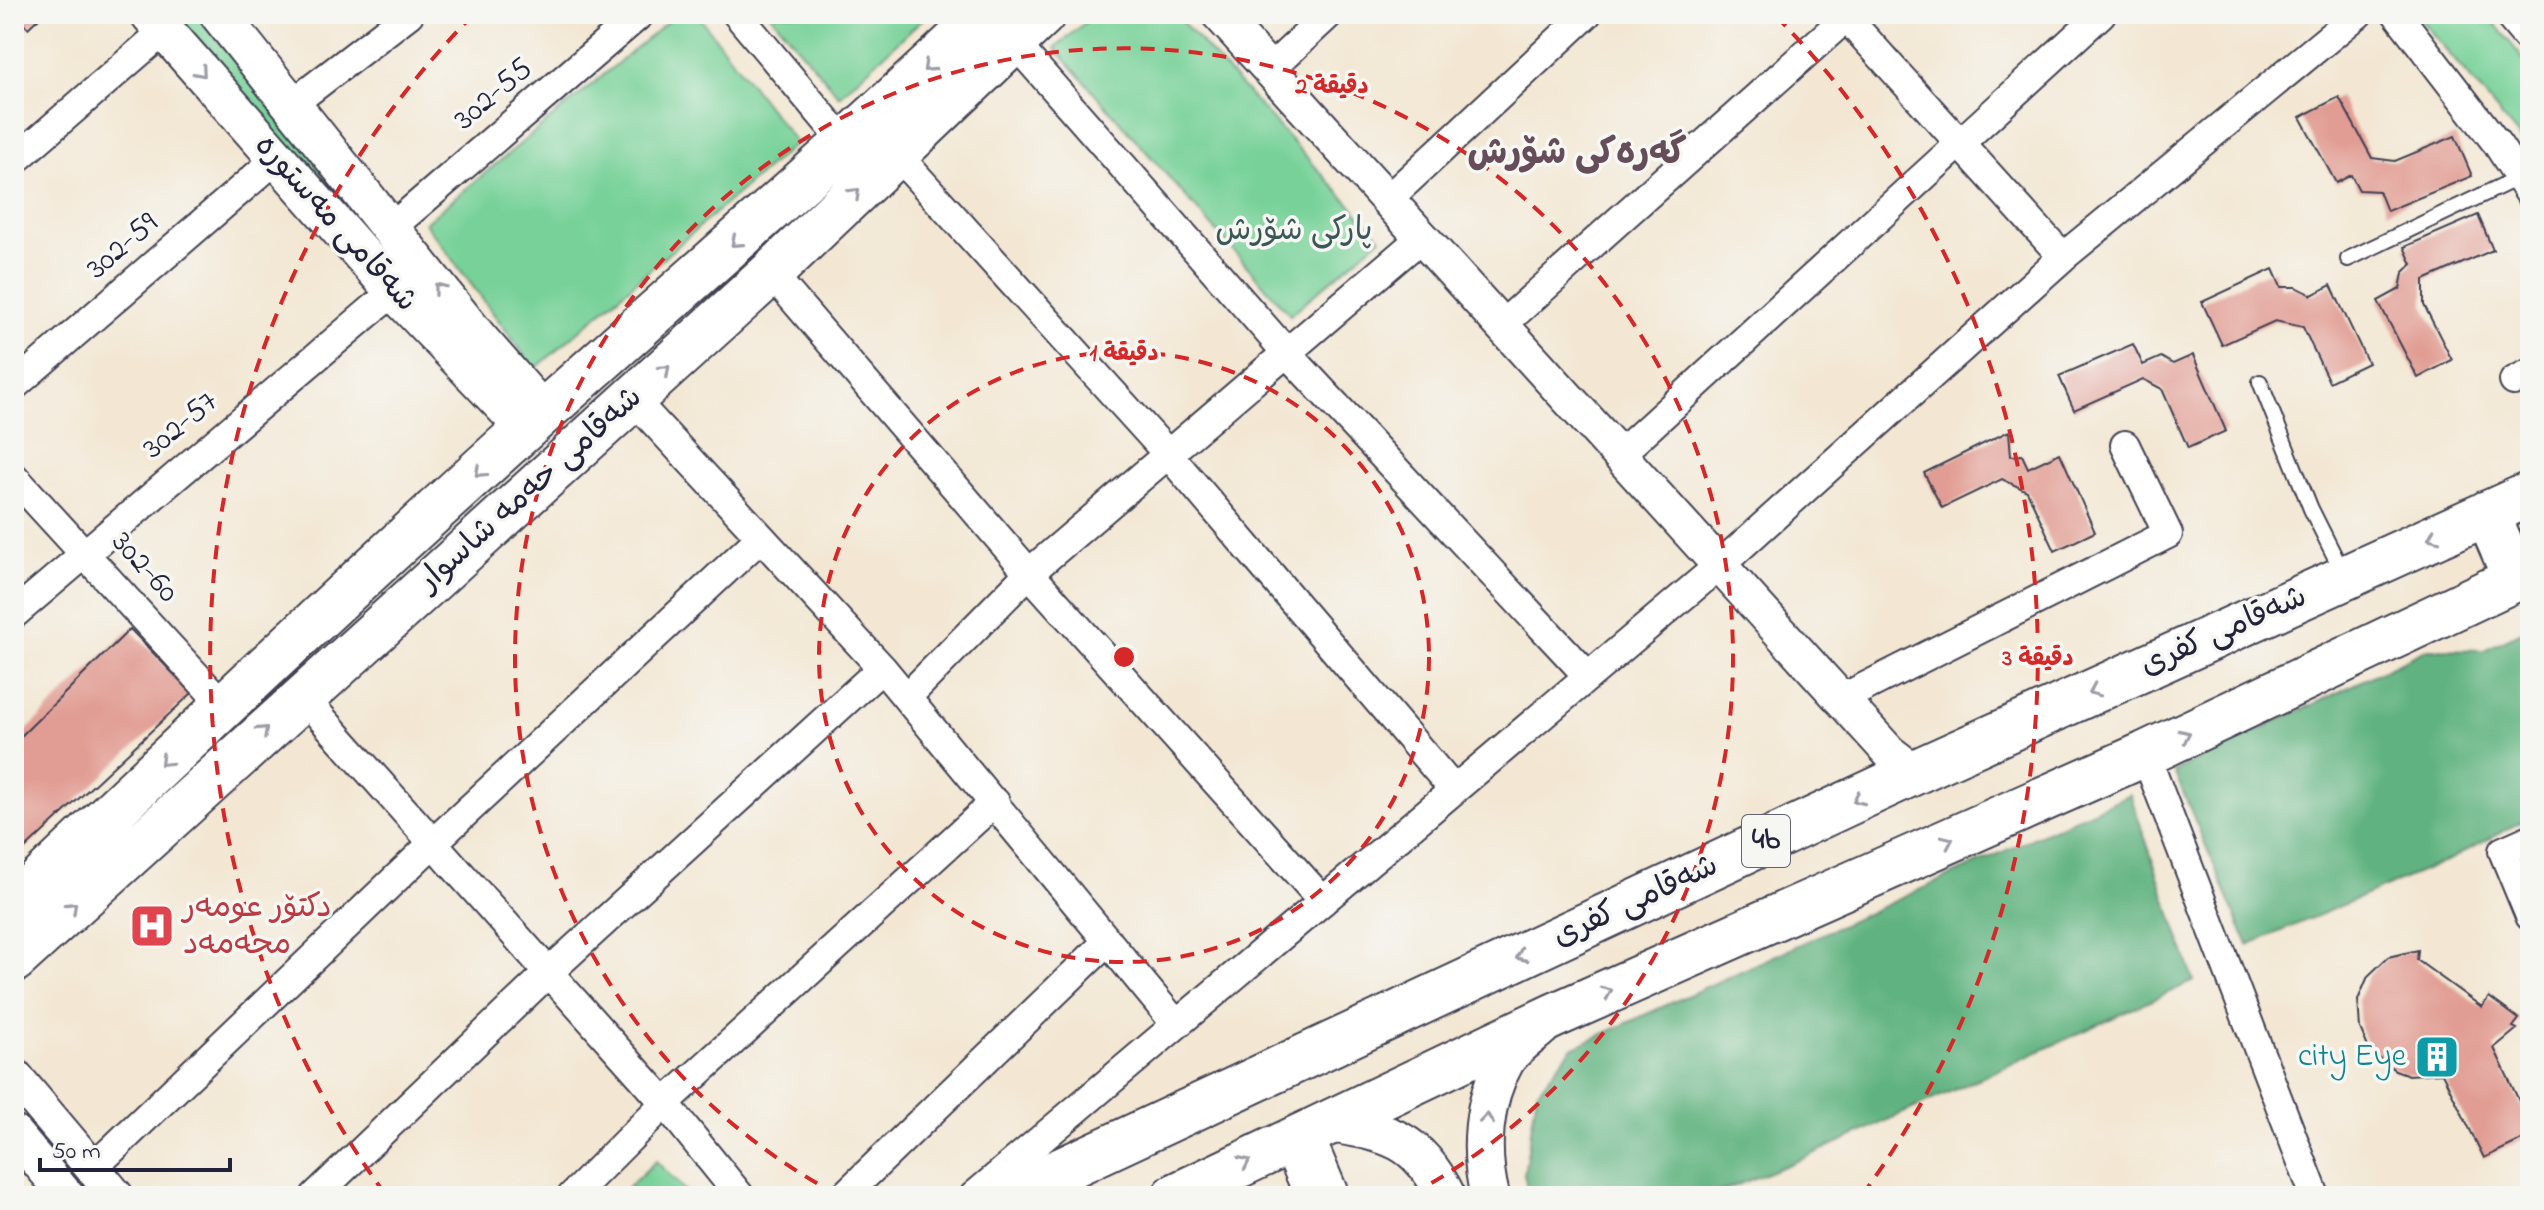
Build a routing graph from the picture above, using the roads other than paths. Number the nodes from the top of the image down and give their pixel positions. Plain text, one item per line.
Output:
1 (219, 14) edge
2 (409, 14) edge
3 (640, 14) edge
4 (737, 14) edge
5 (1219, 14) edge
6 (1329, 14) edge
7 (1587, 14) edge
8 (2101, 14) edge
9 (2358, 14) edge
10 (2397, 14) edge
11 (2514, 14) edge
12 (1846, 15) edge
13 (157, 22) edge
14 (1014, 23) edge
15 (2530, 33) edge
16 (1269, 70) junction
17 (292, 104) junction
18 (846, 144) junction
19 (1960, 145) junction
20 (893, 156) junction
21 (276, 159) junction
22 (14, 161) edge
23 (2525, 185) edge
24 (1388, 199) junction
25 (392, 227) junction
26 (1422, 237) junction
27 (2063, 257) junction
28 (2348, 259) dead end
29 (771, 273) junction
30 (394, 291) junction
31 (1502, 325) junction
32 (466, 346) junction
33 (1286, 352) junction
34 (2260, 382) dead end
35 (14, 386) edge
36 (633, 399) junction
37 (535, 421) junction
38 (2125, 445) dead end
39 (1168, 454) junction
40 (1619, 455) junction
41 (14, 477) edge
42 (2530, 494) edge
43 (2487, 513) junction
44 (759, 539) junction
45 (84, 553) junction
46 (1720, 565) junction
47 (1029, 573) junction
48 (2522, 575) edge
49 (2345, 577) junction
50 (14, 614) edge
51 (882, 668) junction
52 (1588, 676) junction
53 (302, 696) junction
54 (907, 697) junction
55 (1841, 699) junction
56 (223, 705) junction
57 (2145, 754) junction
58 (1915, 772) junction
59 (1454, 790) junction
60 (995, 802) junction
61 (2530, 839) edge
62 (434, 842) junction
63 (1323, 901) junction
64 (14, 905) edge
65 (2530, 916) edge
66 (1108, 941) junction
67 (14, 960) edge
68 (549, 972) junction
69 (1553, 1016) junction
70 (1176, 1024) junction
71 (18, 1086) edge
72 (665, 1103) junction
73 (1307, 1132) junction
74 (14, 1133) edge
75 (94, 1167) junction
76 (67, 1196) edge
77 (116, 1196) edge
78 (315, 1196) edge
79 (572, 1196) edge
80 (740, 1196) edge
81 (844, 1196) edge
82 (974, 1196) edge
83 (1006, 1196) edge
84 (1175, 1196) edge
85 (1309, 1196) edge
86 (1335, 1196) edge
87 (1446, 1196) edge
88 (1490, 1196) edge
89 (2315, 1196) edge

1 - 17 main road, شەقامی مەستورە
2 - 17 street
3 - 25 street, 302-55
4 - 18 street
5 - 16 street
6 - 16 street
7 - 24 street
8 - 19 street
9 - 27 street
10 - 23 street
11 - 15 main road
12 - 19 street
12 - 31 street
13 -> 21 main road, شەقامی مەستورە
13 - 22 street
14 -> 18 main road, شەقامی حەمە شاسوار
14 - 20 main road, شەقامی حەمە شاسوار
14 - 33 street
16 - 24 street
17 - 25 main road, شەقامی مەستورە
18 -> 37 main road, شەقامی حەمە شاسوار
19 - 27 street
19 - 40 street
29 -> 20 main road, شەقامی حەمە شاسوار
20 - 39 street
21 - 30 main road, شەقامی مەستورە
21 - 35 street, 302-59
23 - 28 lane
24 - 26 street
32 -> 25 main road, شەقامی مەستورە
26 - 31 street
26 - 33 street
27 - 46 street
36 -> 29 main road, شەقامی حەمە شاسوار
29 - 47 street
30 - 32 main road, شەقامی مەستورە
30 - 45 street, 302-57
31 - 40 street
32 - 37 main road, شەقامی مەستورە
33 - 39 street
33 - 52 street
34 - 49 lane
36 - 44 street
36 - 53 main road, شەقامی حەمە شاسوار
37 -> 56 main road, شەقامی حەمە شاسوار
38 - 55 street
39 - 47 street
39 - 59 street
40 - 46 street
41 - 45 street, 302-60
42 - 43 main road, شەقامی کفری / 4b
43 - 48 main road
43 -> 49 main road, شەقامی کفری / 4b
44 - 51 street
44 - 62 street
45 - 50 street, 302-57
45 - 56 street, 302-60
46 - 52 street
46 - 55 street
47 - 54 street
47 - 63 street
57 -> 48 main road, 4b
49 -> 58 main road, شەقامی کفری / 4b
51 - 54 street
51 - 68 street
52 - 59 street
53 - 62 street
67 -> 53 main road, شەقامی حەمە شاسوار
54 - 60 street
55 - 58 street
56 -> 64 main road, شەقامی حەمە شاسوار
69 -> 57 main road, 4b
57 - 89 street
58 -> 83 main road, شەقامی کفری / 4b
59 - 63 street
60 - 66 street
60 - 72 street
61 - 65 street
62 - 68 street
62 - 75 street
63 - 70 street
66 - 70 street
66 - 81 street
68 - 72 street
68 - 78 street
69 - 73 main road, 4b
88 -> 69 main road
70 - 82 street
71 - 75 street
72 - 79 street
72 - 80 street
84 -> 73 main road, 4b
73 - 85 street
73 - 86 street
73 - 87 main road
74 - 76 street
75 - 77 street

